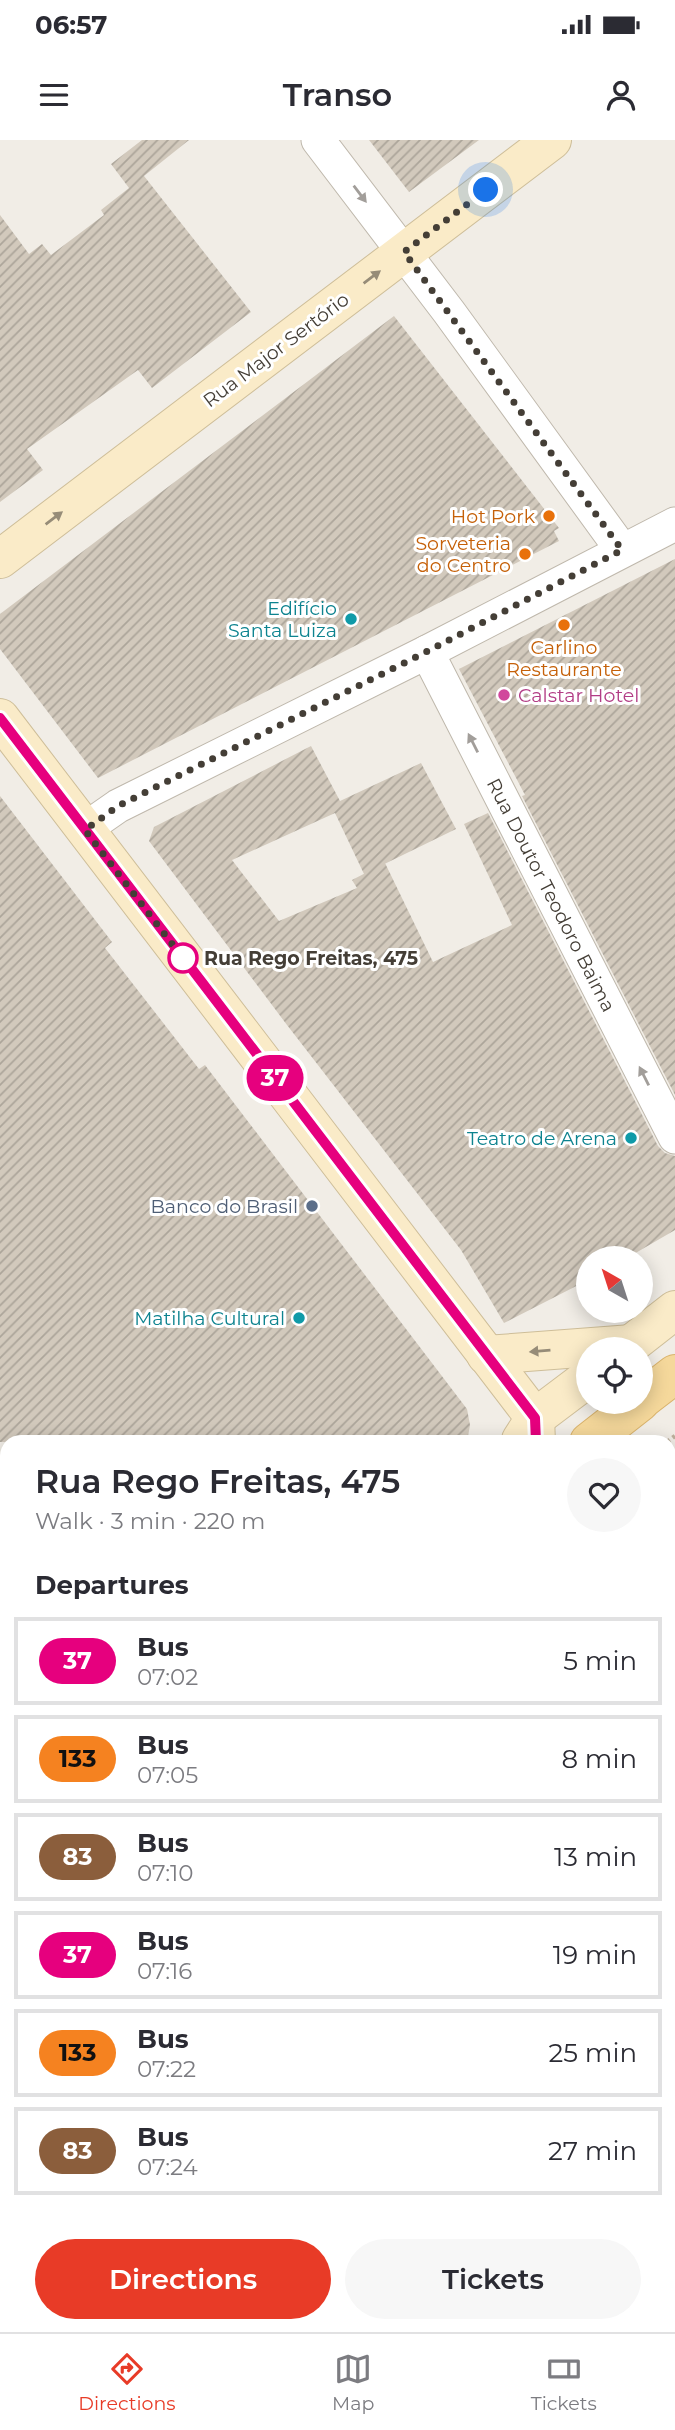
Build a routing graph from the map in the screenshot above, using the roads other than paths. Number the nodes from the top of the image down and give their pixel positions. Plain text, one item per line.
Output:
1 (318, 140) edge
2 (552, 140) edge
3 (404, 252) junction
4 (675, 524) edge
5 (622, 550) junction
6 (0, 559) edge
7 (426, 652) junction
8 (0, 718) edge
9 (85, 830) junction
10 (675, 1137) edge
11 (675, 1310) edge
12 (640, 1337) edge
13 (576, 1349) edge
14 (485, 1355) junction
15 (675, 1374) edge
16 (576, 1390) edge
17 (653, 1391) edge
18 (624, 1414) edge
19 (530, 1434) edge
20 (598, 1435) edge

1 -> 3 street
2 - 3 street, Rua Major Sertório
3 - 5 street
6 -> 3 street, Rua Major Sertório
4 - 5 street
5 - 7 street
7 - 9 street
10 -> 7 street, Rua Doutor Teodoro Baima
8 - 9 street
9 - 14 street
11 - 12 street
13 -> 14 street
14 - 19 street
15 - 17 main road
16 - 19 street
18 - 20 main road

